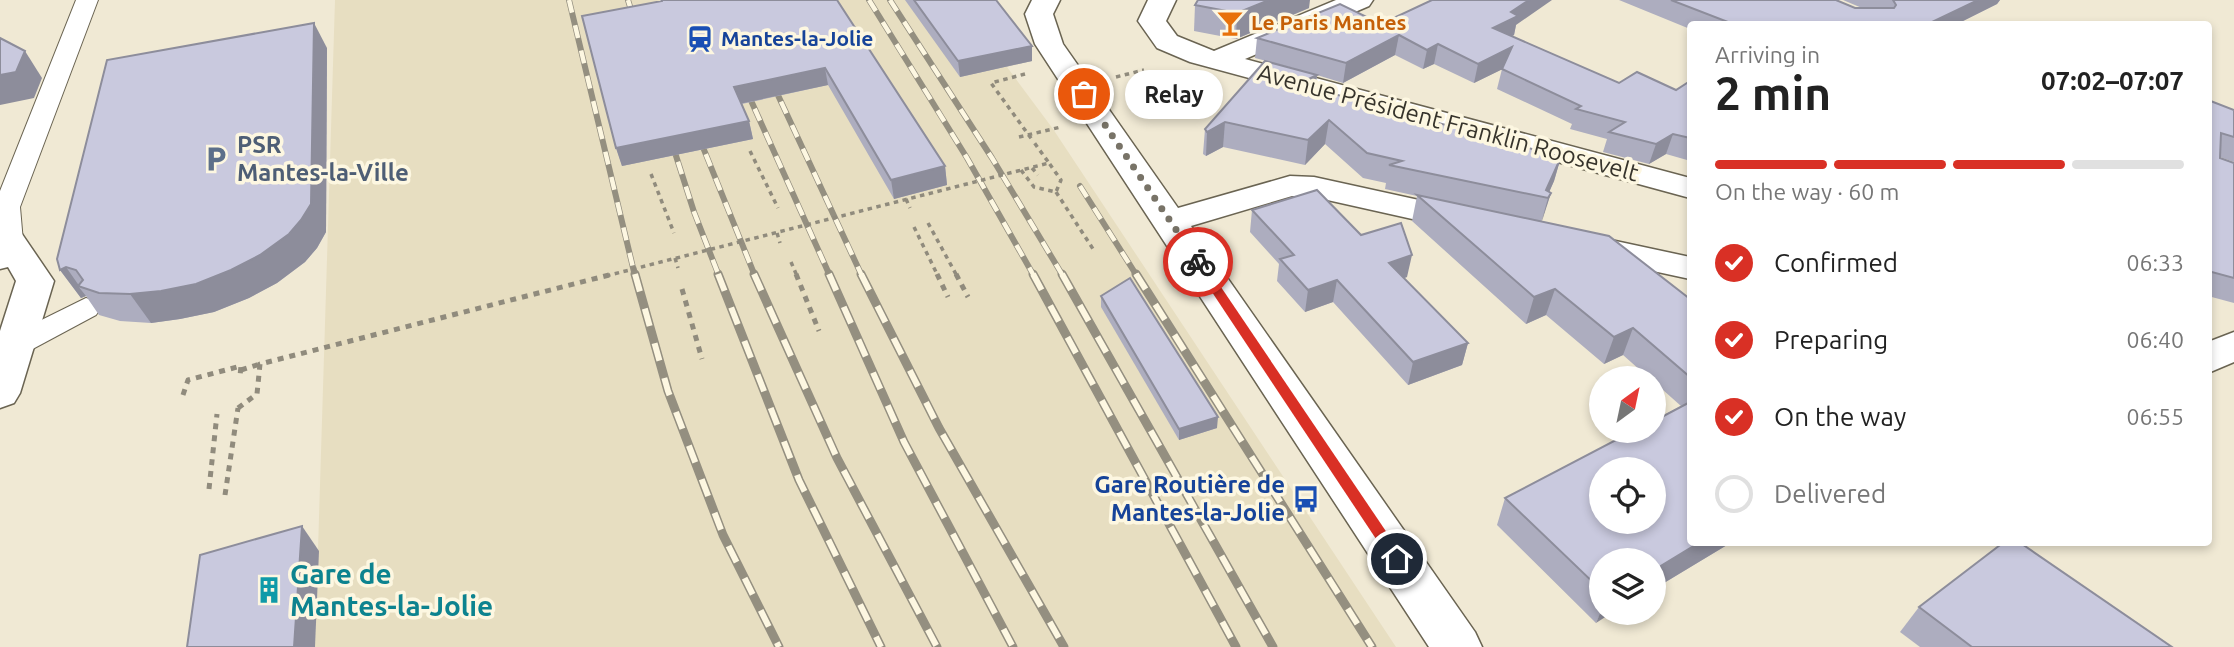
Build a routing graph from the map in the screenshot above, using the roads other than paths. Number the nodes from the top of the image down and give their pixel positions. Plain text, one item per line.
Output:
1 (87, 0) edge
2 (1046, 0) edge
3 (1162, 0) edge
4 (1359, 0) edge
5 (1215, 61) junction
6 (1687, 187) edge
7 (1171, 221) junction
8 (1500, 227) edge
9 (1554, 239) edge
10 (5, 250) edge
11 (1687, 267) edge
12 (86, 308) edge
13 (2212, 328) edge
14 (2234, 333) edge
15 (16, 345) junction
16 (2234, 345) edge
17 (2212, 357) edge
18 (0, 393) edge
19 (1457, 647) edge

1 - 10 lane
2 - 7 street
3 - 5 street, Avenue Président Franklin Roosevelt
4 - 5 street
5 - 6 street, Avenue Président Franklin Roosevelt
7 - 8 street
7 - 19 street
9 - 11 street
10 - 15 street
12 - 15 lane
13 - 14 street
15 - 18 street
16 - 17 street

